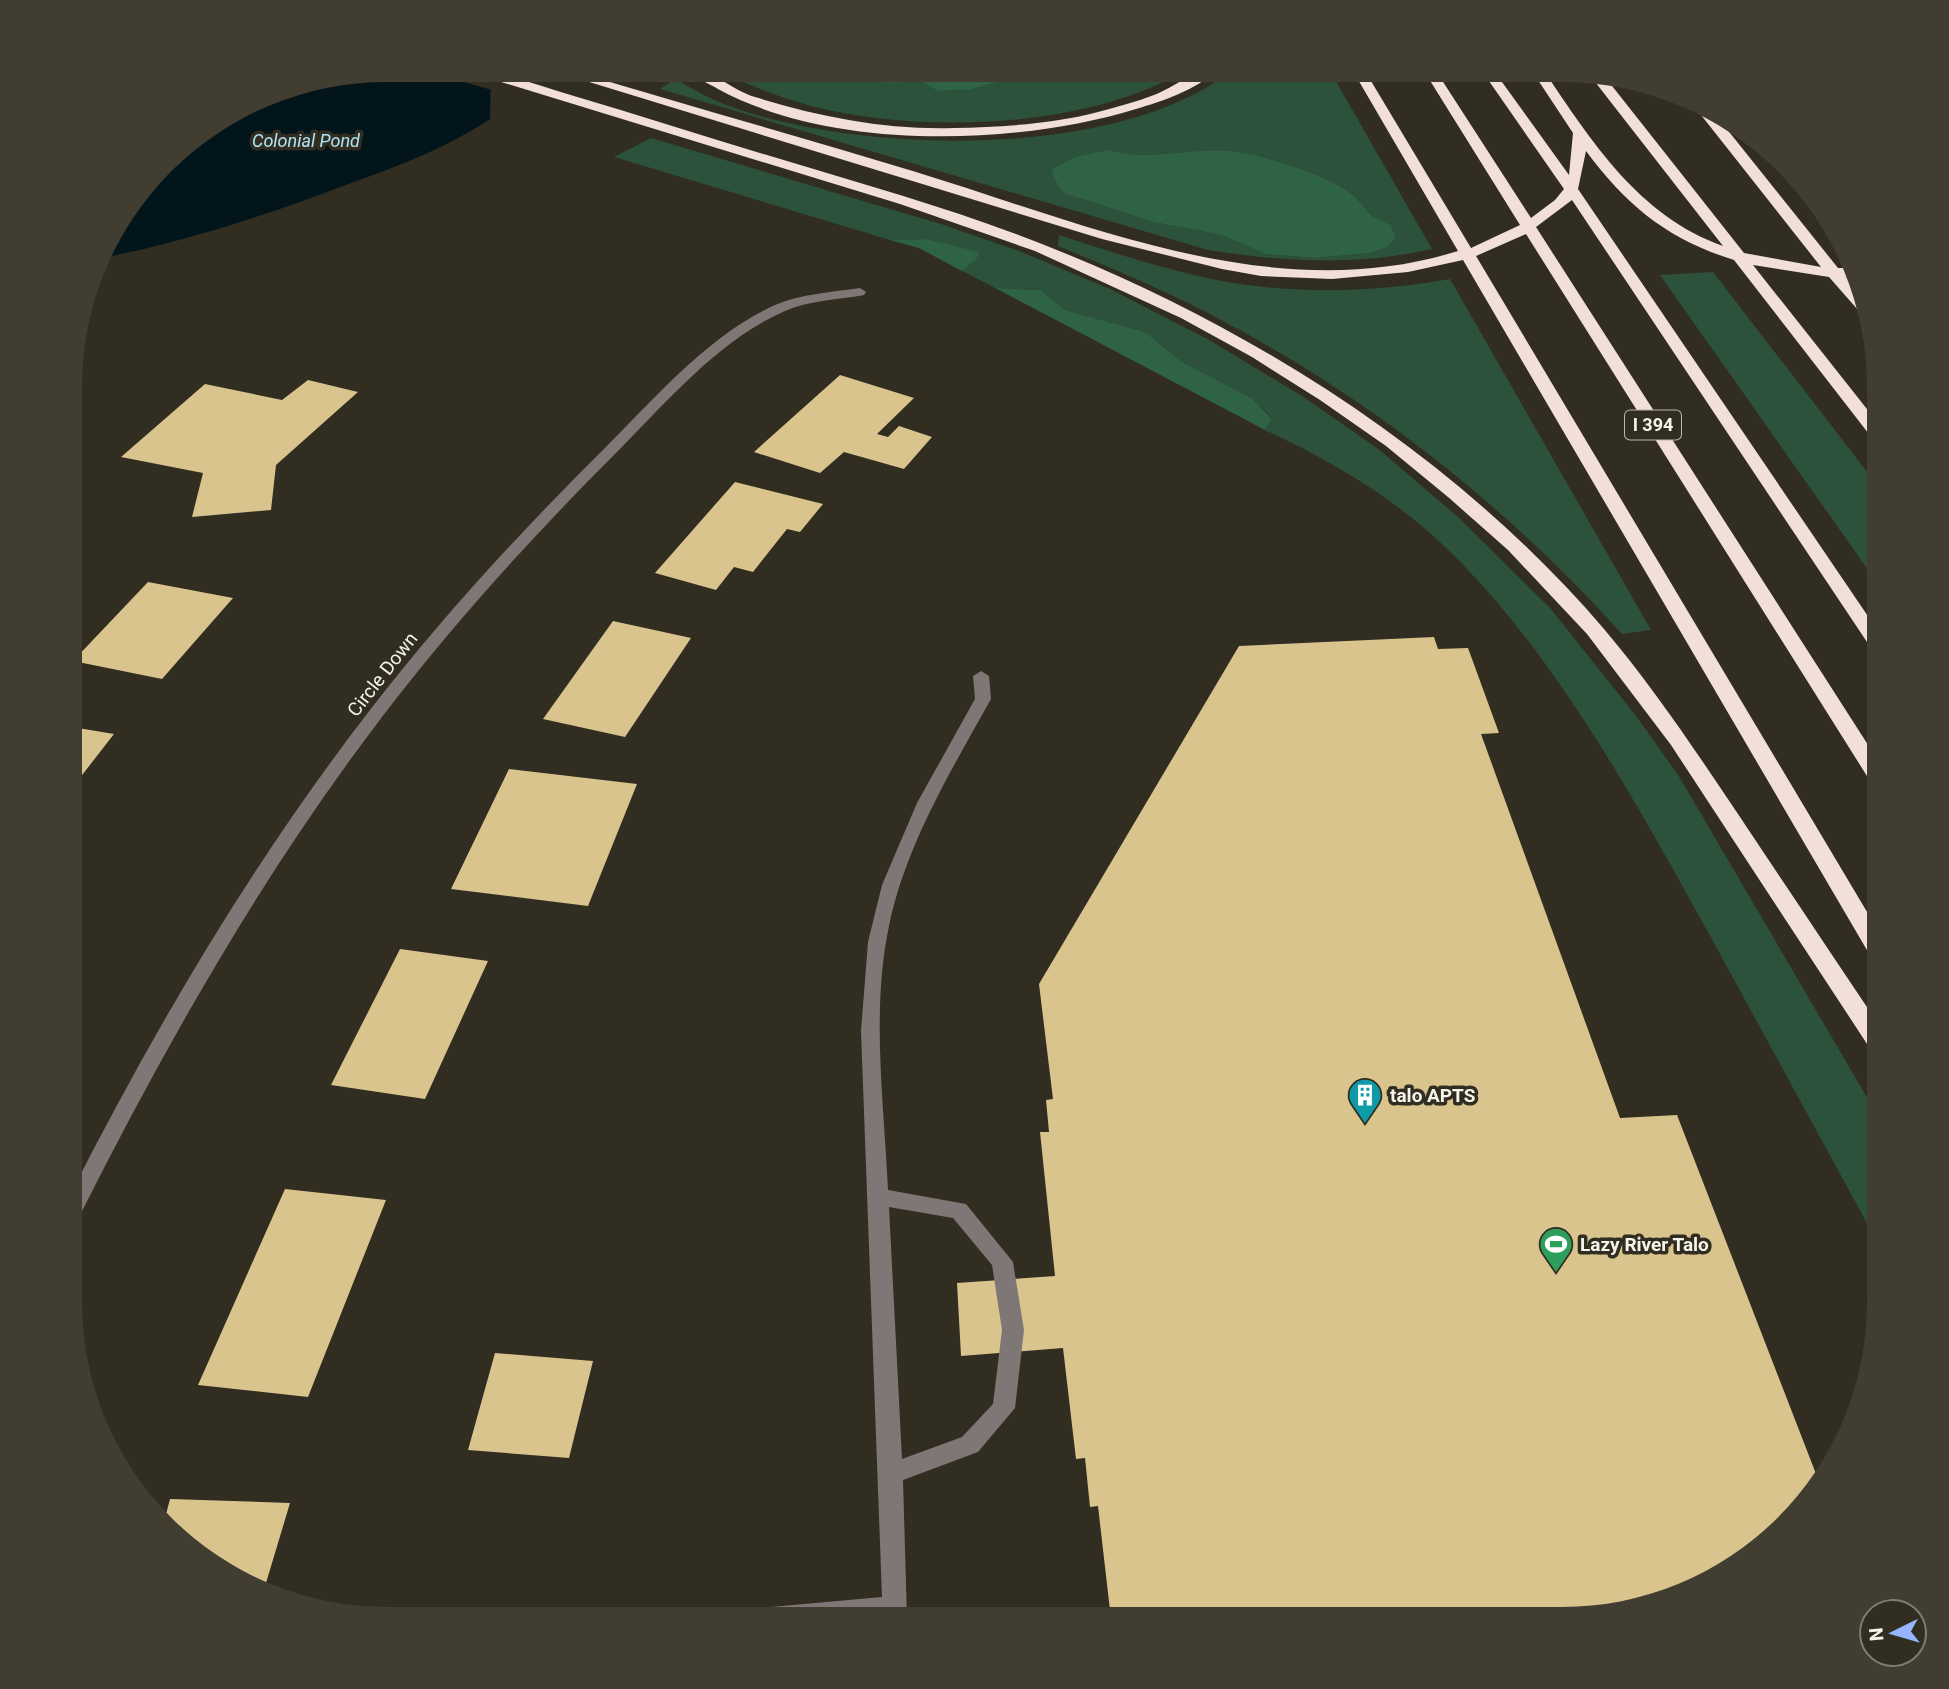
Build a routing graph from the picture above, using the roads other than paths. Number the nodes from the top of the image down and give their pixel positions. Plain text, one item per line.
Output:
1 (508, 82) edge
2 (596, 82) edge
3 (712, 82) edge
4 (1195, 82) edge
5 (1366, 82) edge
6 (1437, 82) edge
7 (1496, 82) edge
8 (1545, 82) edge
9 (1605, 86) edge
10 (1715, 123) edge
11 (1580, 133) junction
12 (1845, 273) edge
13 (860, 292) dead end
14 (1853, 295) edge
15 (1867, 420) edge
16 (1867, 628) edge
17 (981, 676) dead end
18 (1867, 760) edge
19 (1867, 931) edge
20 (1867, 1026) edge
21 (82, 1192) edge
22 (877, 1197) junction
23 (891, 1474) junction
24 (895, 1607) edge

1 - 20 highway
2 - 11 highway
3 - 4 highway
5 - 19 highway
6 - 18 highway, I 394
7 - 16 highway
8 - 11 highway
9 - 15 highway
10 - 14 highway
11 - 12 highway
13 - 21 street, Circle Down
17 - 22 street
22 - 23 street
22 - 23 street
23 - 24 street

